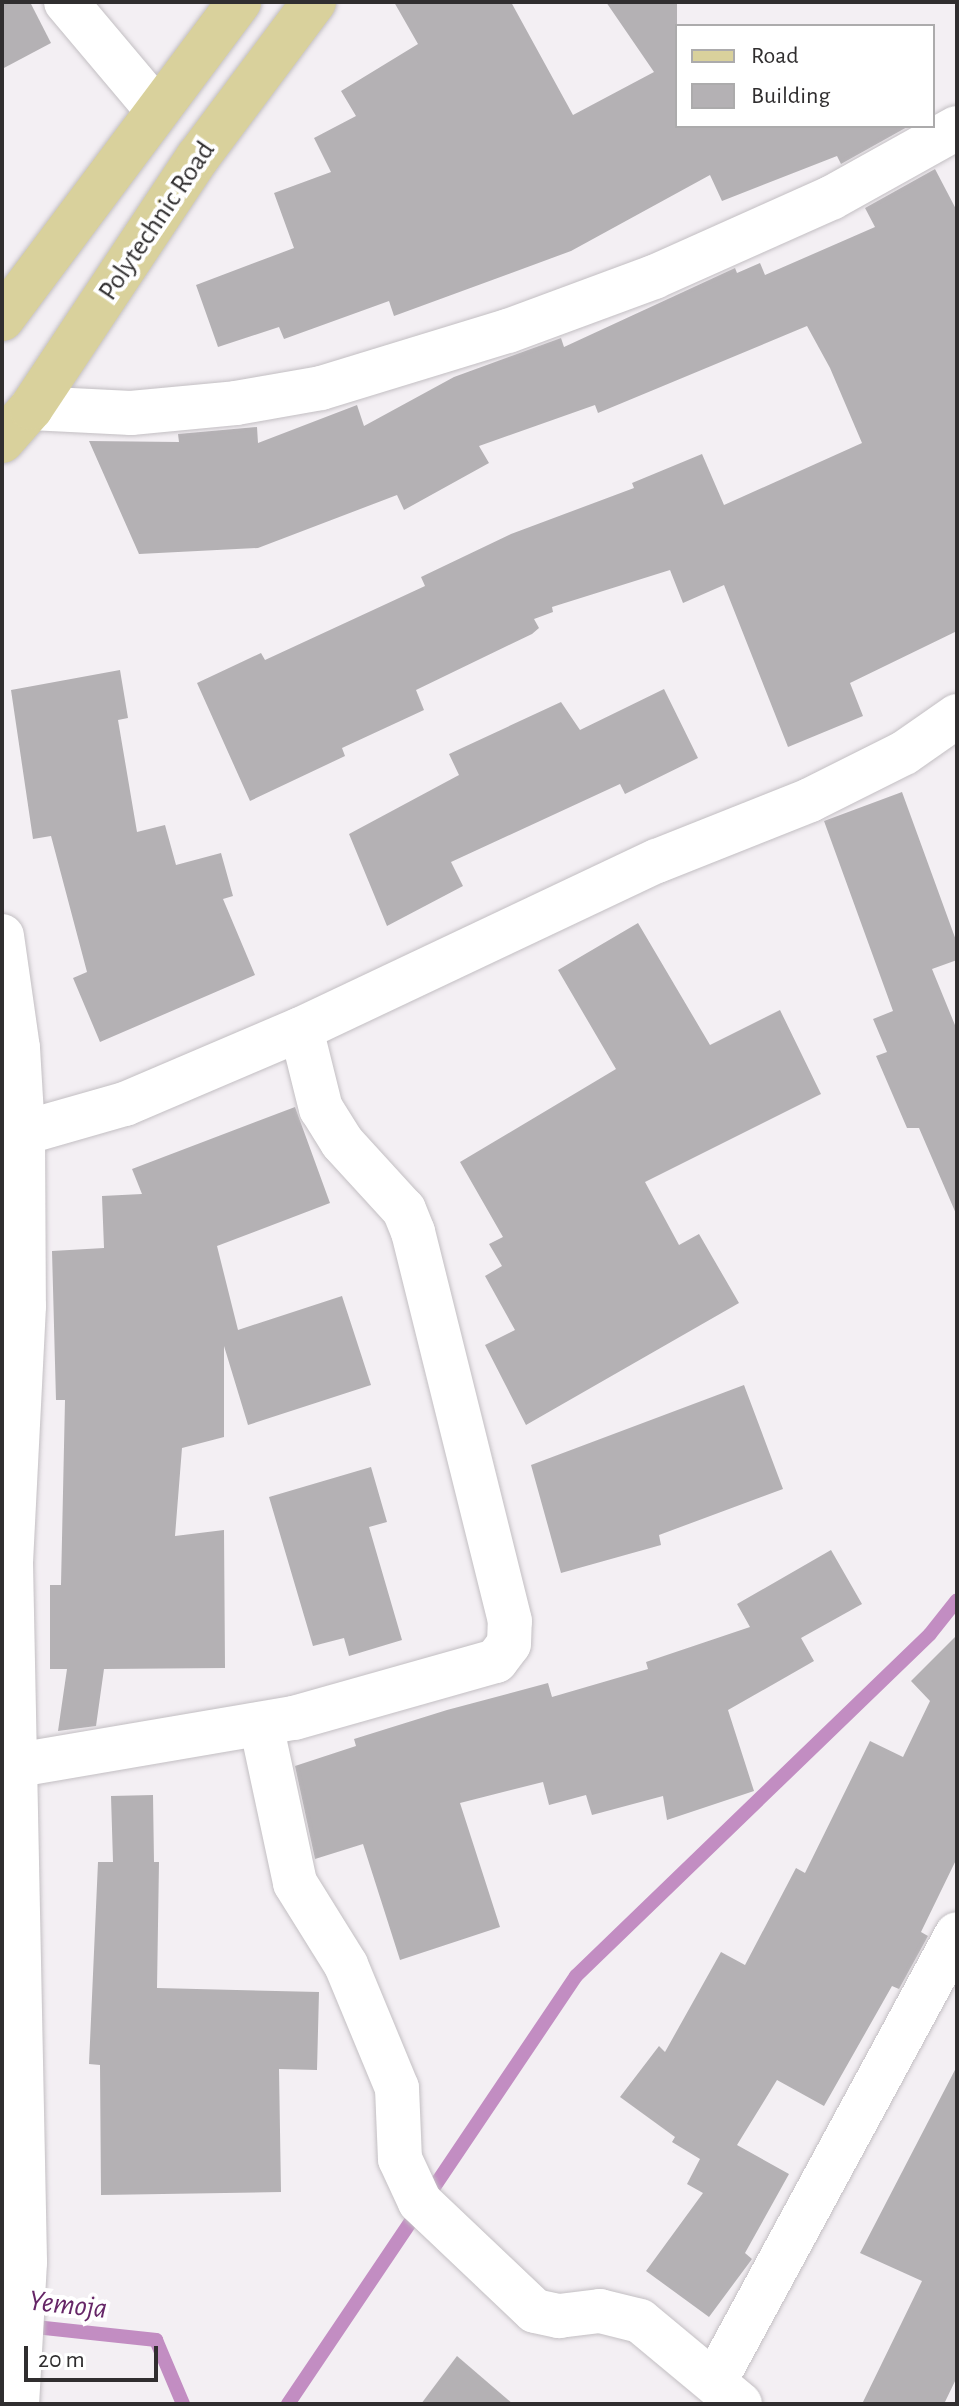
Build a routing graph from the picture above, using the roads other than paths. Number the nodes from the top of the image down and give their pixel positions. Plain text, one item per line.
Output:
1 (66, 2) edge
2 (239, 2) edge
3 (314, 2) edge
4 (157, 110) junction
5 (957, 128) edge
6 (2, 319) edge
7 (31, 408) junction
8 (2, 441) edge
9 (957, 716) edge
10 (2, 936) edge
11 (301, 1029) junction
12 (23, 1133) junction
13 (13, 1305) edge
14 (6, 1562) edge
15 (261, 1724) junction
16 (12, 1766) junction
17 (957, 1934) edge
18 (18, 2390) edge
19 (727, 2392) edge

1 - 4 street
2 - 4 main road
3 - 7 main road, Polytechnic Road
4 - 6 main road
5 - 7 street
7 - 8 main road, Polytechnic Road
9 - 11 street
10 - 12 street
11 - 12 street
11 - 15 street
12 - 13 street
13 - 14 street
14 - 16 street
15 - 16 street
15 - 19 street
16 - 18 street
17 - 19 street

